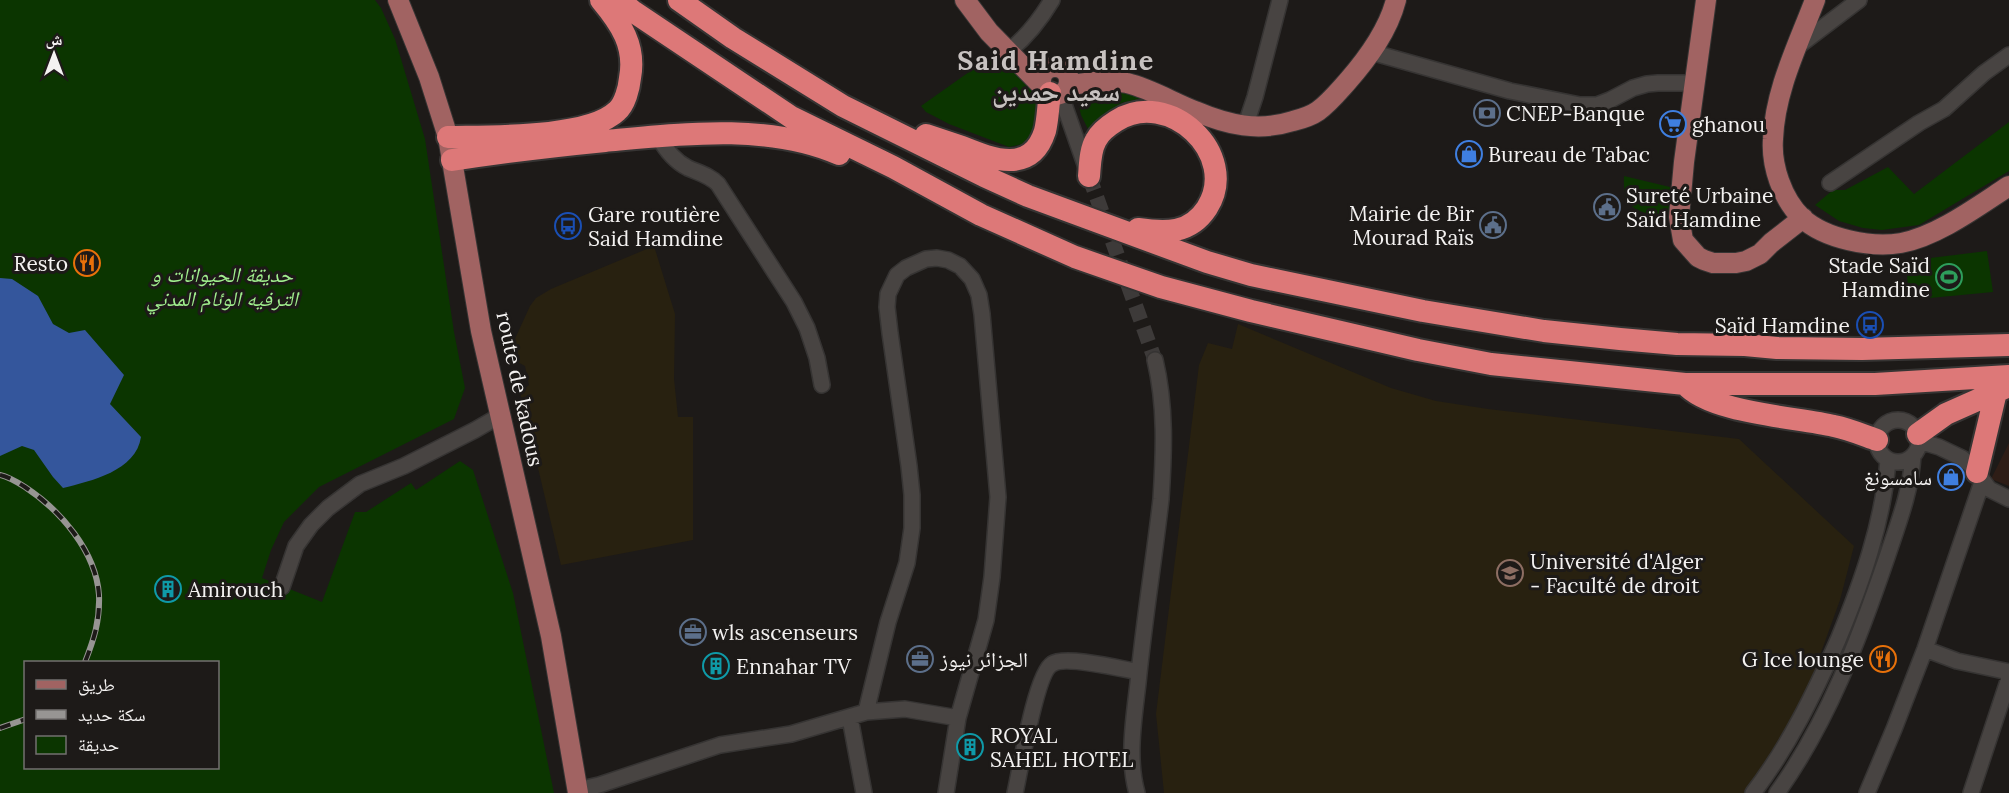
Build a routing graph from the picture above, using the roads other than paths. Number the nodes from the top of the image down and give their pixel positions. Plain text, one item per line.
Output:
1 (398, 0) edge
2 (602, 0) edge
3 (619, 0) edge
4 (679, 0) edge
5 (964, 0) edge
6 (1052, 0) edge
7 (1280, 0) edge
8 (1396, 0) edge
9 (1706, 0) edge
10 (1815, 0) edge
11 (1859, 0) edge
12 (1795, 48) junction
13 (1010, 51) junction
14 (1371, 52) junction
15 (2009, 55) edge
16 (1055, 83) junction
17 (1696, 83) junction
18 (1245, 127) junction
19 (892, 131) junction
20 (657, 136) junction
21 (448, 137) junction
22 (452, 160) junction
23 (1089, 176) joint
24 (1830, 183) dead end
25 (2009, 186) edge
26 (933, 189) junction
27 (1803, 218) junction
28 (1113, 228) junction
29 (2009, 345) edge
30 (1155, 360) tunnel mouth
31 (1685, 384) junction
32 (822, 385) dead end
33 (2005, 385) edge
34 (501, 415) junction
35 (1917, 446) junction
36 (1883, 450) junction
37 (1980, 477) junction
38 (2009, 499) edge
39 (282, 586) dead end
40 (1925, 649) junction
41 (1139, 672) junction
42 (2009, 672) edge
43 (2009, 678) edge
44 (866, 712) junction
45 (850, 718) junction
46 (958, 718) junction
47 (578, 791) edge
48 (864, 793) edge
49 (946, 793) edge
50 (1015, 793) edge
51 (1137, 793) edge
52 (1753, 793) edge
53 (1777, 793) edge
54 (1867, 793) edge
55 (1971, 793) edge

1 - 21 main road, route de kadous
2 - 21 highway
3 - 26 highway
4 - 19 highway
5 - 13 main road
6 - 13 street
7 - 18 street
8 - 14 main road
9 - 17 main road
10 - 12 main road
11 - 12 street
12 - 27 main road
13 - 16 main road
14 - 17 street
14 - 18 main road
15 - 24 street
16 - 18 main road
16 - 19 highway
16 - 23 street
17 - 27 main road
19 - 28 highway
20 - 22 highway
20 - 26 highway
20 - 32 street
21 - 22 main road, route de kadous
22 - 34 main road, route de kadous
23 - 28 highway
25 - 27 main road
26 - 31 highway
28 - 29 highway
30 - 41 street
31 - 33 highway
31 - 36 highway
33 - 35 highway
33 - 37 highway
34 - 39 street
34 - 47 main road, route de kadous
35 - 36 street
35 - 36 street
35 - 37 street
35 - 53 street
36 - 52 street
37 - 38 street
37 - 40 street
40 - 42 street
40 - 54 street
41 - 50 street
41 - 51 street
43 - 55 street
44 - 45 street
44 - 46 street
44 - 46 street
45 - 47 street
45 - 48 street
46 - 49 street

